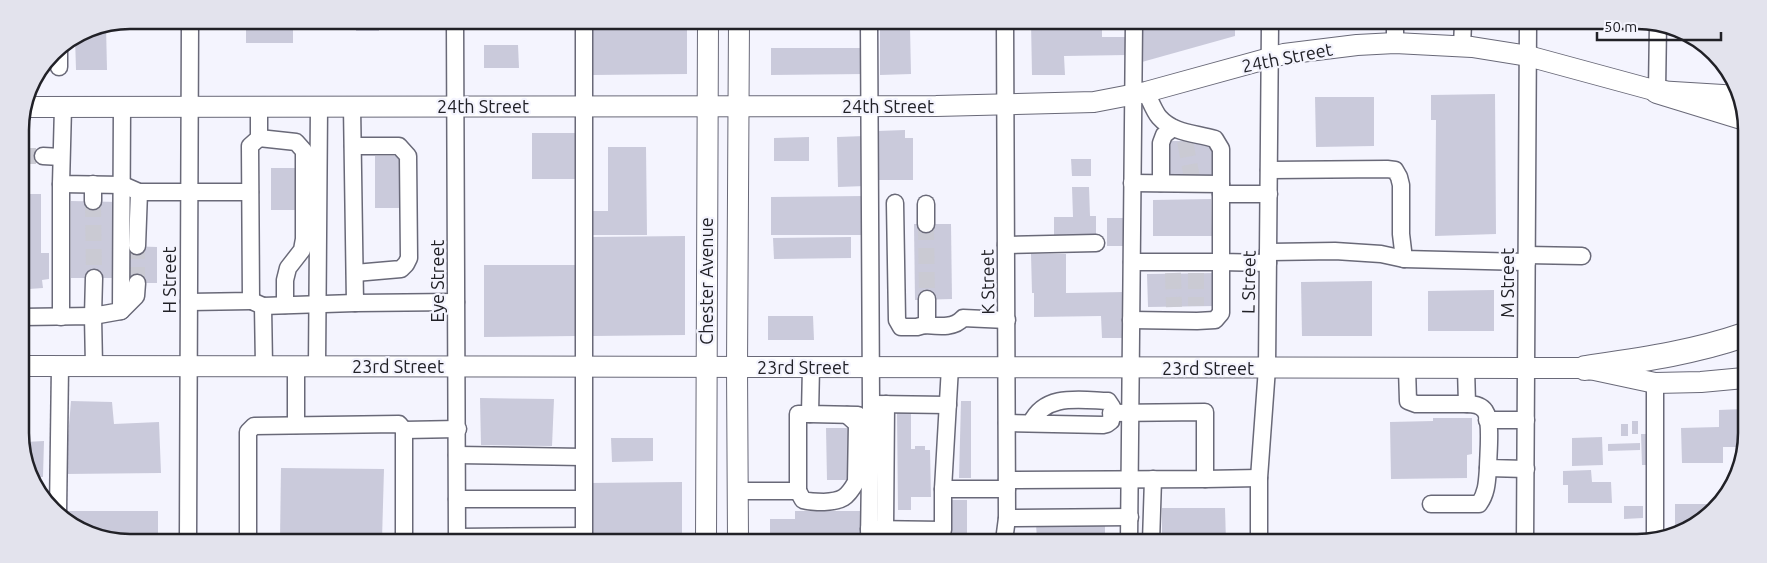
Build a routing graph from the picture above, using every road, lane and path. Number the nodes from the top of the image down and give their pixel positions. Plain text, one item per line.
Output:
1 (190, 29) edge
2 (456, 29) edge
3 (584, 29) edge
4 (708, 29) edge
5 (739, 29) edge
6 (869, 29) edge
7 (1005, 29) edge
8 (1135, 29) edge
9 (1270, 29) edge
10 (1395, 29) edge
11 (1463, 29) edge
12 (1528, 29) edge
13 (1658, 31) edge
14 (1395, 43) junction
15 (1462, 46) junction
16 (1528, 56) junction
17 (59, 58) edge
18 (1270, 58) junction
19 (59, 67) dead end
20 (1657, 91) junction
21 (1140, 94) junction
22 (1732, 96) edge
23 (1005, 105) junction
24 (319, 106) junction
25 (352, 106) junction
26 (456, 106) junction
27 (583, 106) junction
28 (707, 106) junction
29 (739, 106) junction
30 (870, 106) junction
31 (32, 107) edge
32 (63, 107) junction
33 (122, 107) junction
34 (190, 107) junction
35 (259, 107) junction
36 (1737, 115) edge
37 (1181, 134) junction
38 (259, 138) junction
39 (353, 146) junction
40 (42, 156) tunnel mouth
41 (62, 156) junction
42 (1269, 170) junction
43 (1132, 183) junction
44 (61, 184) junction
45 (93, 184) junction
46 (1161, 184) junction
47 (123, 185) junction
48 (1221, 189) junction
49 (139, 192) junction
50 (190, 192) junction
51 (250, 192) junction
52 (1270, 194) junction
53 (93, 201) tunnel mouth
54 (895, 203) dead end
55 (926, 204) dead end
56 (926, 224) tunnel mouth
57 (1096, 244) dead end
58 (1006, 245) junction
59 (137, 246) tunnel mouth
60 (1582, 256) dead end
61 (1268, 257) junction
62 (1404, 259) junction
63 (1527, 259) junction
64 (1132, 262) junction
65 (1221, 262) junction
66 (355, 274) junction
67 (94, 278) tunnel mouth
68 (136, 283) tunnel mouth
69 (927, 299) tunnel mouth
70 (189, 302) junction
71 (456, 302) junction
72 (257, 303) junction
73 (355, 303) junction
74 (318, 304) junction
75 (285, 305) junction
76 (121, 311) junction
77 (93, 316) junction
78 (29, 317) edge
79 (62, 317) junction
80 (1007, 320) junction
81 (1131, 320) junction
82 (924, 326) junction
83 (1738, 337) edge
84 (29, 366) edge
85 (60, 366) junction
86 (94, 366) junction
87 (189, 366) junction
88 (264, 366) junction
89 (296, 366) junction
90 (317, 366) junction
91 (458, 366) junction
92 (583, 367) junction
93 (706, 367) junction
94 (737, 367) junction
95 (811, 367) junction
96 (870, 367) junction
97 (950, 367) junction
98 (1007, 367) junction
99 (1131, 368) junction
100 (1267, 368) junction
101 (1407, 368) junction
102 (1466, 368) junction
103 (1527, 368) junction
104 (1585, 368) junction
105 (1738, 379) edge
106 (1655, 383) junction
107 (1467, 404) junction
108 (948, 405) junction
109 (876, 407) junction
110 (1130, 412) junction
111 (1111, 413) junction
112 (810, 414) junction
113 (847, 415) junction
114 (1487, 420) junction
115 (1526, 420) junction
116 (1007, 423) junction
117 (1031, 423) junction
118 (296, 425) junction
119 (404, 430) junction
120 (458, 430) junction
121 (457, 455) junction
122 (583, 457) junction
123 (1488, 468) junction
124 (1526, 469) junction
125 (1259, 478) junction
126 (1130, 479) junction
127 (1153, 479) junction
128 (1205, 479) junction
129 (1007, 485) junction
130 (943, 489) junction
131 (738, 490) junction
132 (798, 491) junction
133 (457, 499) junction
134 (583, 499) junction
135 (1431, 504) dead end
136 (58, 505) edge
137 (1130, 517) junction
138 (1007, 518) junction
139 (1655, 532) edge
140 (875, 533) edge
141 (188, 534) edge
142 (248, 534) edge
143 (404, 534) edge
144 (457, 534) edge
145 (584, 534) edge
146 (706, 534) edge
147 (738, 534) edge
148 (1005, 534) edge
149 (1129, 534) edge
150 (1151, 534) edge
151 (1259, 534) edge
152 (1525, 534) edge

1 - 34 street, H Street
2 - 26 street, Eye Street
3 - 27 street
4 - 28 main road, Chester Avenue
5 - 29 main road, Chester Avenue
6 - 30 street
7 - 23 street, K Street
8 - 21 street
9 - 18 street, L Street
10 - 14 street
11 - 15 street
12 - 16 street, M Street
13 - 20 street
14 - 15 main road, 24th Street
14 - 18 main road, 24th Street
15 - 16 main road, 24th Street
16 - 20 main road, 24th Street
16 - 63 street, M Street
17 - 19 street
18 - 21 main road, 24th Street
18 - 42 street, L Street
20 - 22 main road, 24th Street
20 - 36 highway
21 - 23 main road, 24th Street
21 - 37 street
21 - 43 street
23 - 30 main road, 24th Street
23 - 58 street, K Street
24 - 25 main road, 24th Street
24 - 35 main road, 24th Street
24 - 74 street
25 - 26 main road, 24th Street
25 - 39 street
26 - 27 main road, 24th Street
26 - 71 street, Eye Street
27 - 28 main road, 24th Street
27 - 92 street
28 - 29 main road, 24th Street
28 - 93 main road, Chester Avenue
29 - 30 main road, 24th Street
29 - 94 main road, Chester Avenue
30 - 96 street
31 - 32 main road, 24th Street
32 - 33 main road, 24th Street
32 - 41 street
33 - 34 main road, 24th Street
33 - 47 street
34 - 35 main road, 24th Street
34 - 50 street, H Street
35 - 38 street
37 - 46 street
37 - 48 street
38 - 51 street
38 - 75 street
39 - 66 street
39 - 66 street
40 - 41 street
41 - 44 street
42 - 52 street, L Street
42 - 62 street
43 - 46 street
43 - 64 street
44 - 45 street
44 - 79 street
45 - 47 street
45 - 53 street
46 - 48 street
47 - 49 street
47 - 76 street
48 - 52 street
48 - 65 street
49 - 50 street
49 - 59 street
50 - 51 street
50 - 70 street, H Street
51 - 72 street
52 - 61 street, L Street
54 - 82 street
55 - 56 street
57 - 58 street
58 - 80 street, K Street
60 - 63 street
61 - 62 street
61 - 65 street
61 - 100 street, L Street
62 - 63 street
63 - 103 street, M Street
64 - 65 street
64 - 81 street
65 - 81 street
66 - 73 street
67 - 77 street
68 - 76 street
69 - 82 street
70 - 72 street
70 - 87 street, H Street
71 - 73 street
71 - 91 street, Eye Street
72 - 75 street
72 - 88 street
73 - 74 street
74 - 75 street
74 - 90 street
76 - 77 street
77 - 79 street
77 - 86 street
78 - 79 street
80 - 82 street
80 - 98 street, K Street
81 - 99 street
83 - 104 highway
84 - 85 main road, 23rd Street
85 - 86 main road, 23rd Street
85 - 136 street
86 - 87 main road, 23rd Street
87 - 88 main road, 23rd Street
87 - 141 street, H Street
88 - 89 main road, 23rd Street
89 - 90 main road, 23rd Street
89 - 118 street
90 - 91 main road, 23rd Street
91 - 92 main road, 23rd Street
91 - 120 street, Eye Street
92 - 93 main road, 23rd Street
92 - 122 street
93 - 94 main road, 23rd Street
93 - 146 main road, Chester Avenue
94 - 95 main road, 23rd Street
94 - 131 main road, Chester Avenue
95 - 96 main road, 23rd Street
95 - 112 street
96 - 97 main road, 23rd Street
96 - 109 street
97 - 98 main road, 23rd Street
97 - 108 street
98 - 99 main road, 23rd Street
98 - 116 street, K Street
99 - 100 main road, 23rd Street
99 - 110 street
100 - 101 main road, 23rd Street
100 - 125 street, L Street
101 - 102 main road, 23rd Street
101 - 107 street
102 - 103 main road, 23rd Street
102 - 107 street
103 - 104 main road, 23rd Street
103 - 115 street, M Street
104 - 106 main road
105 - 106 main road
106 - 139 street
107 - 114 street
108 - 109 street
108 - 130 street
109 - 113 street
109 - 140 street
110 - 111 street
110 - 126 street
110 - 128 street
111 - 117 street
111 - 117 street
112 - 113 street
112 - 132 street
113 - 132 street
114 - 115 street
114 - 123 street
115 - 124 street, M Street
116 - 117 street
116 - 129 street, K Street
118 - 119 street
118 - 142 street
119 - 120 street
119 - 143 street
120 - 121 street, Eye Street
121 - 122 street
121 - 133 street, Eye Street
122 - 134 street
123 - 124 street
123 - 135 street
124 - 152 street, M Street
125 - 128 street
125 - 151 street, L Street
126 - 127 street
126 - 129 street
126 - 137 street
127 - 128 street
127 - 150 street
129 - 130 street
129 - 138 street, K Street
130 - 140 street
131 - 132 street
131 - 147 main road, Chester Avenue
133 - 134 street
133 - 144 street, Eye Street
134 - 145 street
137 - 138 street
137 - 149 street
138 - 148 street, K Street

